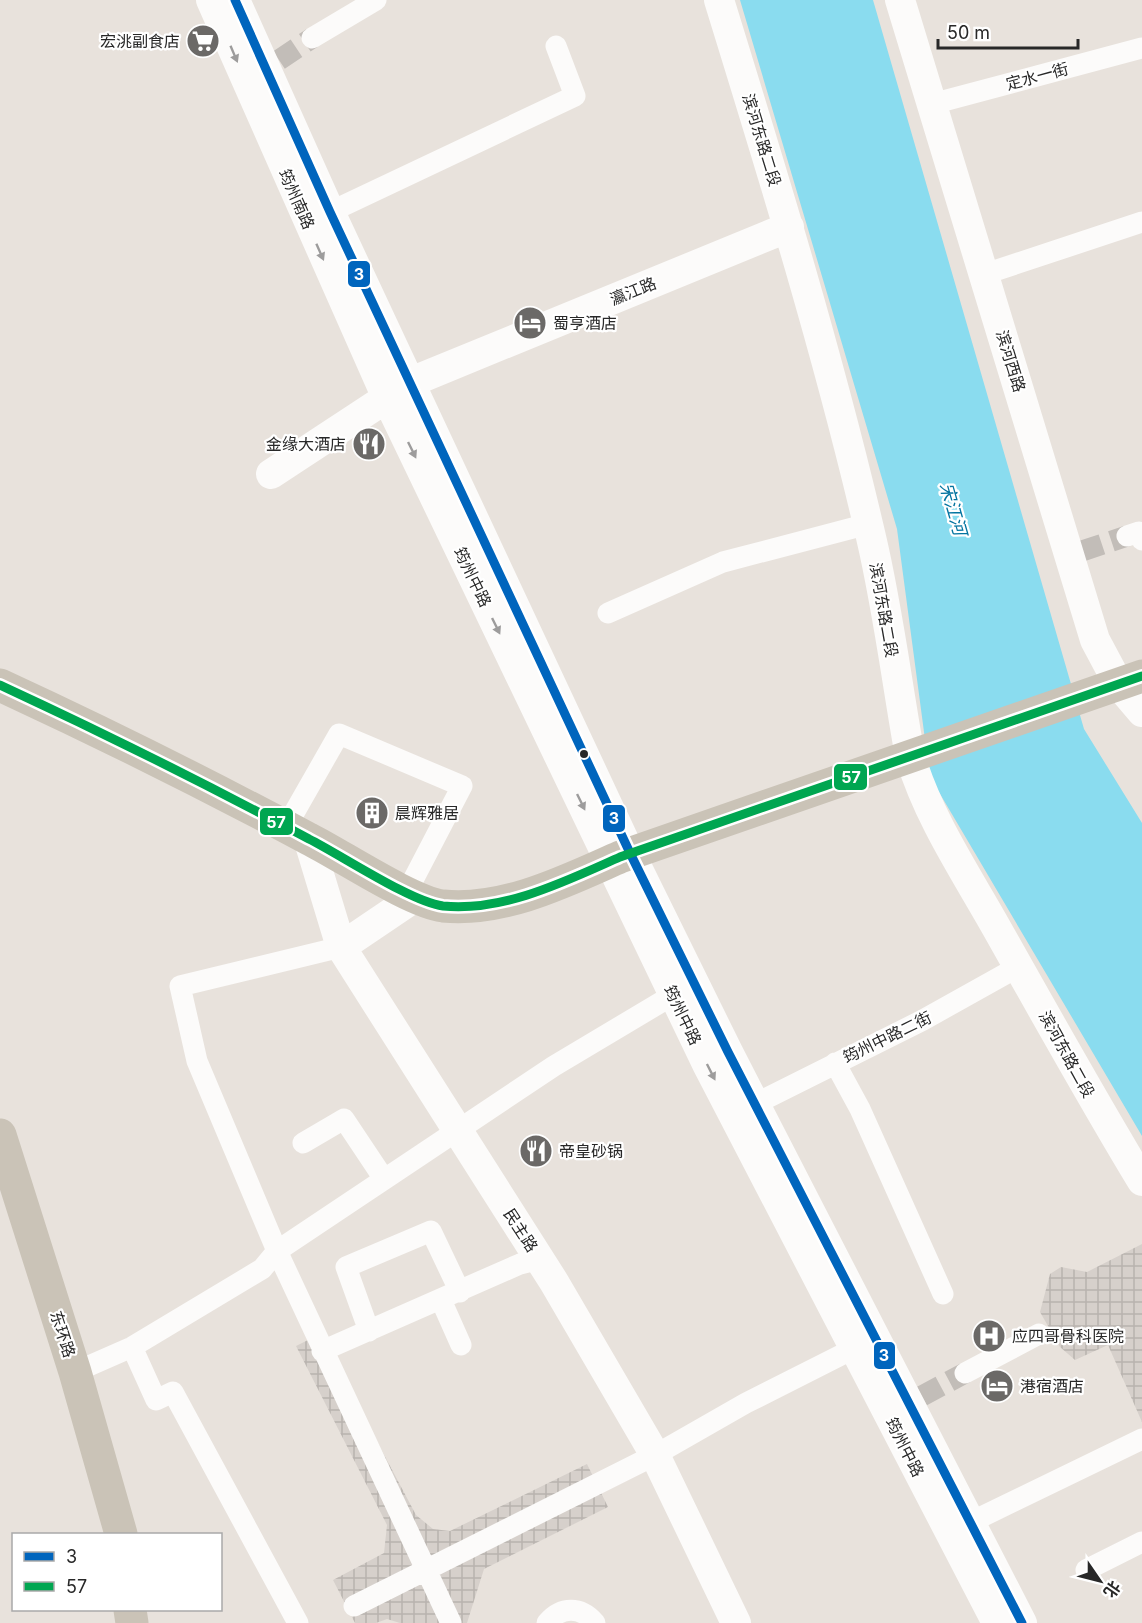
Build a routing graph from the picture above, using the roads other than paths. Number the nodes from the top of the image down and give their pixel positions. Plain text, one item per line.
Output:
1 (211, 0) edge
2 (235, 0) edge
3 (376, 0) edge
4 (719, 0) edge
5 (900, 0) edge
6 (312, 38) tunnel mouth
7 (556, 46) dead end
8 (1142, 48) edge
9 (932, 104) junction
10 (330, 212) junction
11 (1142, 222) edge
12 (789, 227) junction
13 (985, 274) junction
14 (399, 390) junction
15 (271, 474) dead end
16 (868, 524) junction
17 (608, 613) dead end
18 (1131, 680) edge
19 (0, 685) edge
20 (1142, 712) edge
21 (910, 756) junction
22 (297, 832) junction
23 (620, 858) junction
24 (415, 897) junction
25 (341, 947) junction
26 (1018, 967) junction
27 (673, 995) junction
28 (835, 1063) junction
29 (755, 1104) junction
30 (458, 1130) junction
31 (0, 1135) edge
32 (303, 1143) dead end
33 (384, 1179) junction
34 (1142, 1180) edge
35 (277, 1251) junction
36 (540, 1259) junction
37 (460, 1292) junction
38 (943, 1294) dead end
39 (441, 1300) junction
40 (369, 1331) junction
41 (1040, 1334) dead end
42 (461, 1346) dead end
43 (132, 1347) junction
44 (855, 1348) junction
45 (322, 1351) junction
46 (75, 1372) junction
47 (964, 1373) tunnel mouth
48 (1142, 1439) edge
49 (655, 1455) junction
50 (971, 1522) junction
51 (121, 1533) edge
52 (1142, 1542) edge
53 (426, 1570) junction
54 (1086, 1570) dead end
55 (354, 1606) dead end
56 (298, 1623) edge
57 (451, 1623) edge
58 (547, 1623) edge
59 (595, 1623) edge
60 (736, 1623) edge
61 (997, 1623) edge
62 (1022, 1623) edge

1 -> 14 street, 筠州南路
2 - 10 street, 筠州南路
3 - 6 street
4 - 12 street, 滨河东路二段
5 - 9 street, 滨河西路
7 - 10 street
8 - 9 street, 定水一街
9 - 13 street, 滨河西路
10 - 14 street, 筠州南路
11 - 13 street
12 - 14 street, 瀛江路
12 - 16 street, 滨河东路二段
13 - 18 street, 滨河西路
14 - 15 street, 瀛江路
14 - 23 street, 筠州中路
16 - 17 street
16 - 21 street, 滨河东路二段
18 - 20 street, 滨河西路
18 - 21 main road
19 - 22 main road
21 - 23 main road
21 - 26 street, 滨河东路二段
22 - 24 main road
22 - 24 street
22 - 25 street, 民主路
23 - 24 main road
23 - 27 street, 筠州中路
23 - 29 street, 筠州中路
24 - 25 street
25 - 30 street, 民主路
25 - 35 street
26 - 28 street, 筠州中路二街
26 - 34 street, 滨河东路二段
27 - 30 street
27 -> 44 street, 筠州中路
28 - 29 street, 筠州中路二街
28 - 38 street
29 - 50 street, 筠州中路
30 - 33 street
30 - 36 street, 民主路
31 - 46 main road, 东环路
32 - 33 street
33 - 35 street
35 - 43 street
35 - 45 street
36 - 37 street
36 - 49 street, 民主路
37 - 39 street
37 - 40 street
39 - 40 street
39 - 42 street
40 - 45 street
41 - 47 street
43 - 46 street
43 - 56 street
44 - 49 street
44 - 61 street, 筠州中路
45 - 53 street
46 - 51 main road, 东环路
48 - 50 street
49 - 53 street
49 - 60 street, 民主路
50 - 62 street, 筠州中路
52 - 54 street
53 - 55 street
53 - 57 street
58 - 59 street

